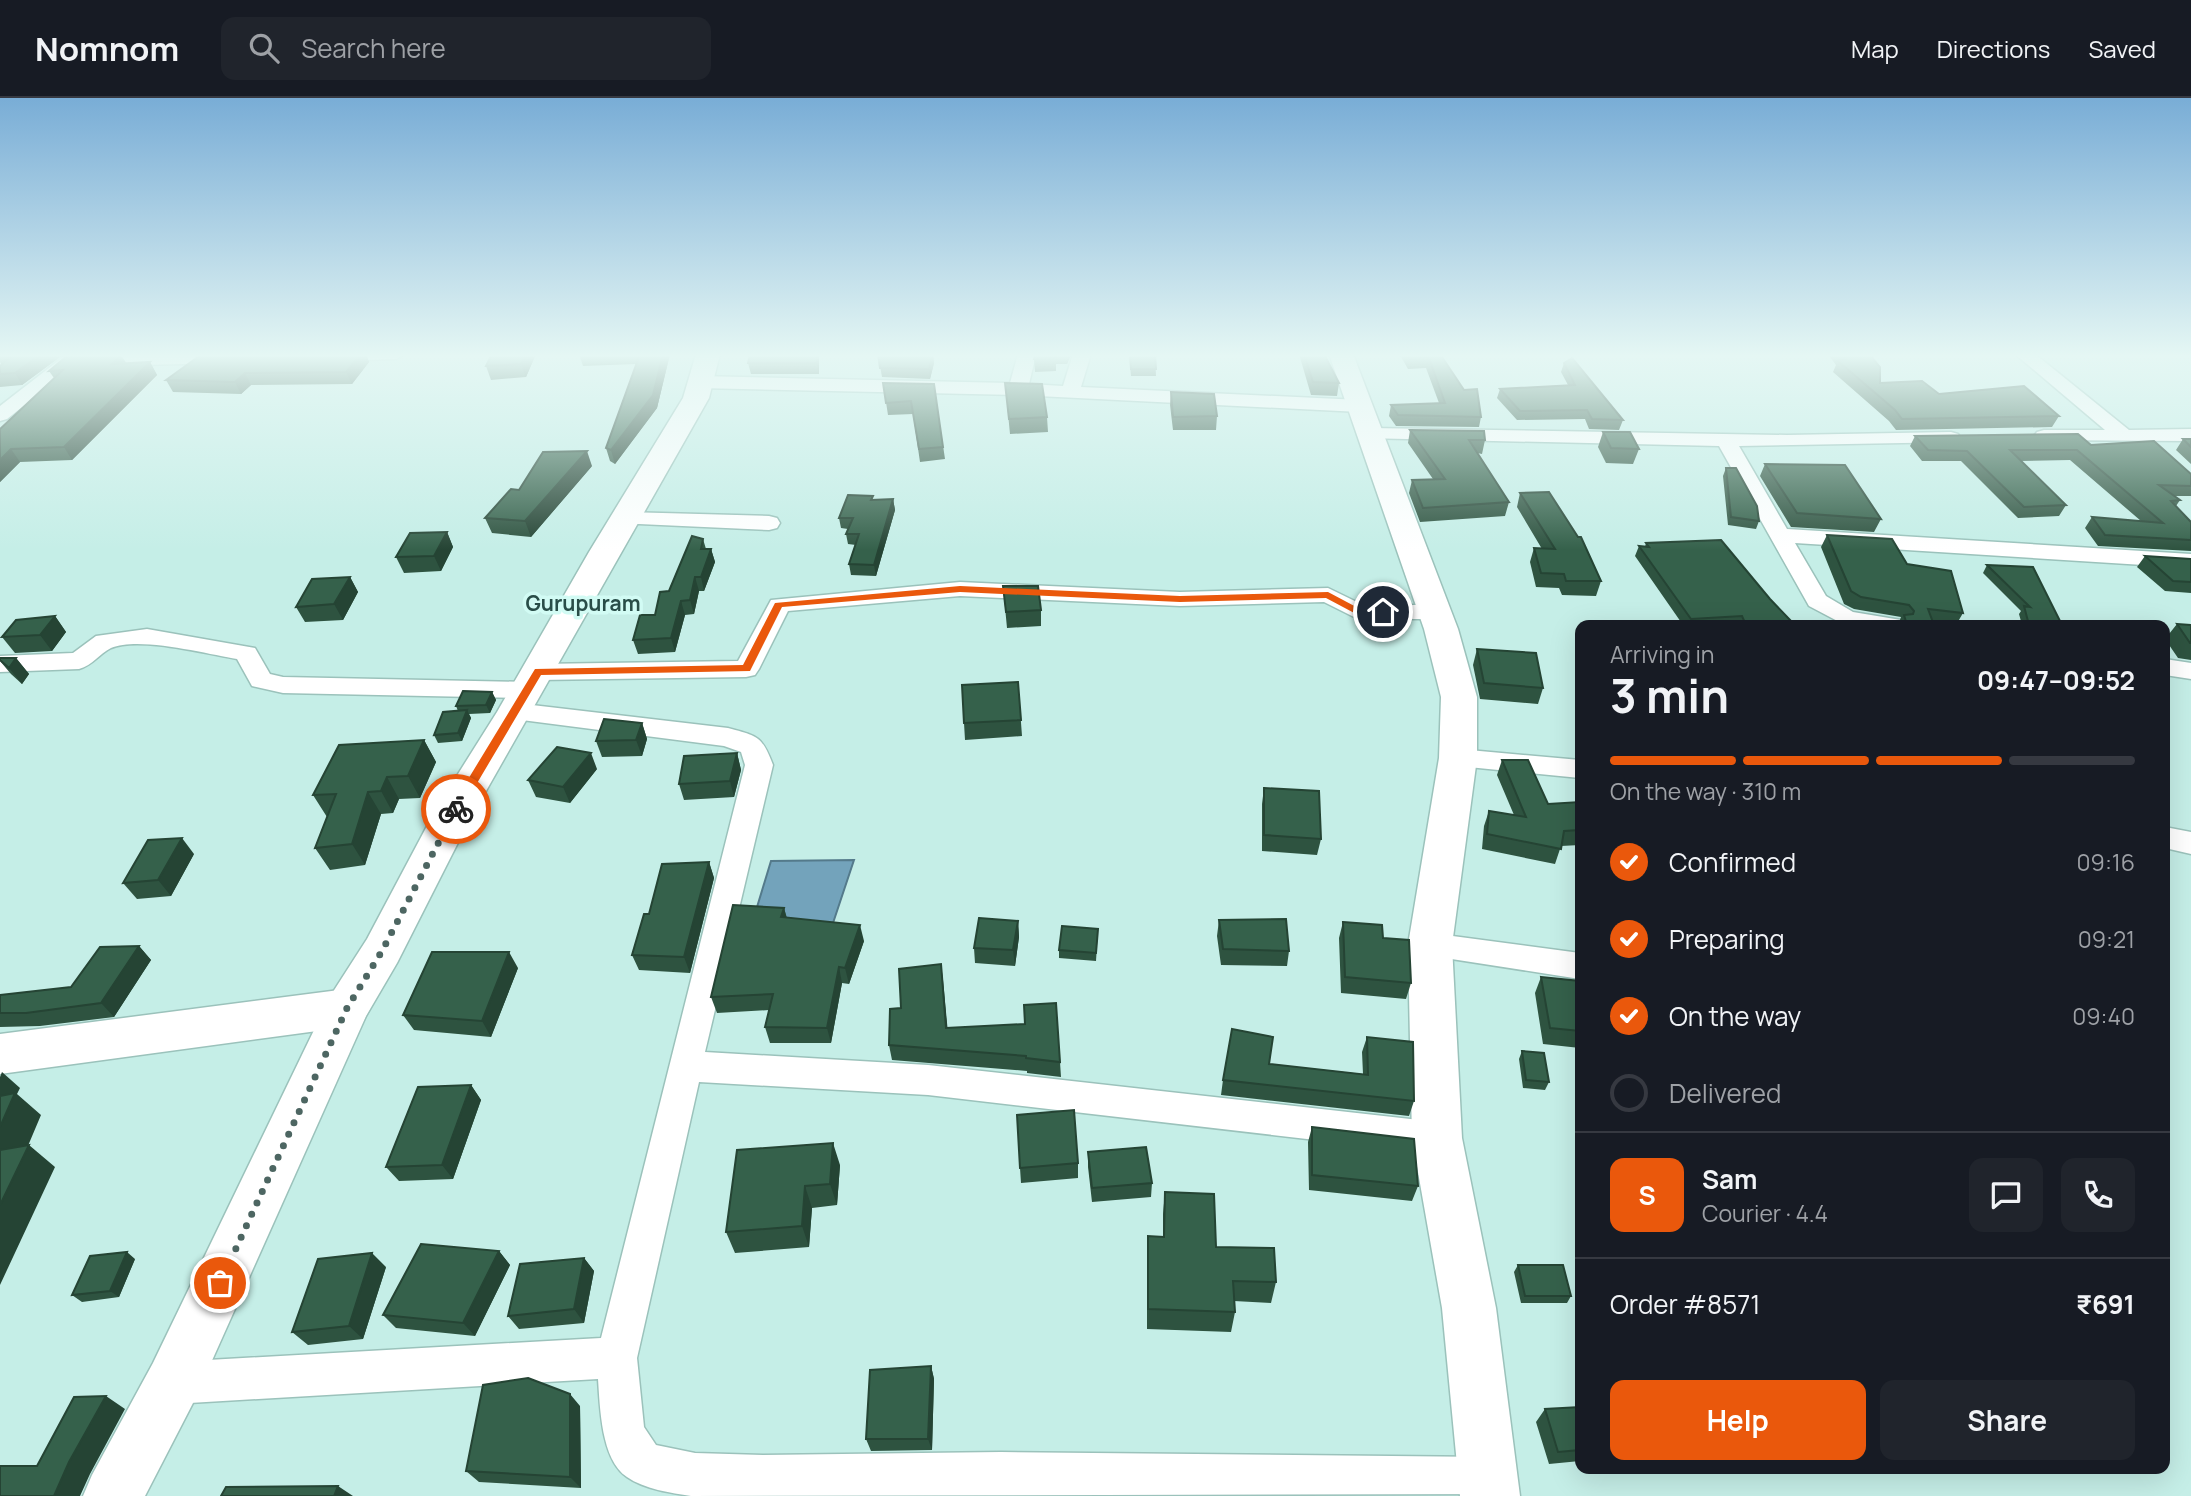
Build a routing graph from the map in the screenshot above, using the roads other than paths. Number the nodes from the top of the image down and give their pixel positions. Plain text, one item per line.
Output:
1 (683, 419) edge
2 (1357, 419) edge
3 (2113, 419) edge
4 (1365, 420) junction
5 (2134, 435) junction
6 (2191, 435) edge
7 (2020, 436) edge
8 (1970, 437) edge
9 (1726, 440) junction
10 (2162, 453) edge
11 (625, 518) junction
12 (769, 523) dead end
13 (1779, 535) junction
14 (2191, 561) edge
15 (1435, 612) junction
16 (1860, 620) edge
17 (0, 664) edge
18 (2170, 668) edge
19 (2191, 671) edge
20 (527, 691) junction
21 (1458, 758) junction
22 (1575, 769) edge
23 (2170, 839) edge
24 (2191, 842) edge
25 (1430, 945) junction
26 (1575, 965) edge
27 (347, 1008) junction
28 (0, 1054) edge
29 (685, 1066) junction
30 (1437, 1138) junction
31 (617, 1358) junction
32 (173, 1383) junction
33 (1489, 1488) edge
34 (113, 1496) edge

1 - 11 main road
2 - 4 street
3 - 5 street
4 - 9 street
4 - 15 main road
5 - 6 street
5 - 7 street
5 - 10 street
8 - 9 street
9 - 13 street
11 - 12 street
11 - 20 main road
13 - 14 street
13 - 16 street
15 - 20 street
15 - 21 main road
17 - 20 street
18 - 19 street
20 - 27 main road
20 - 29 street
21 - 22 street
21 - 25 main road
23 - 24 street
25 - 26 street
25 - 30 main road
27 - 28 main road
27 - 32 main road
29 - 30 street
29 - 31 street
30 - 33 main road
31 - 32 street
31 - 33 street
32 - 34 main road

